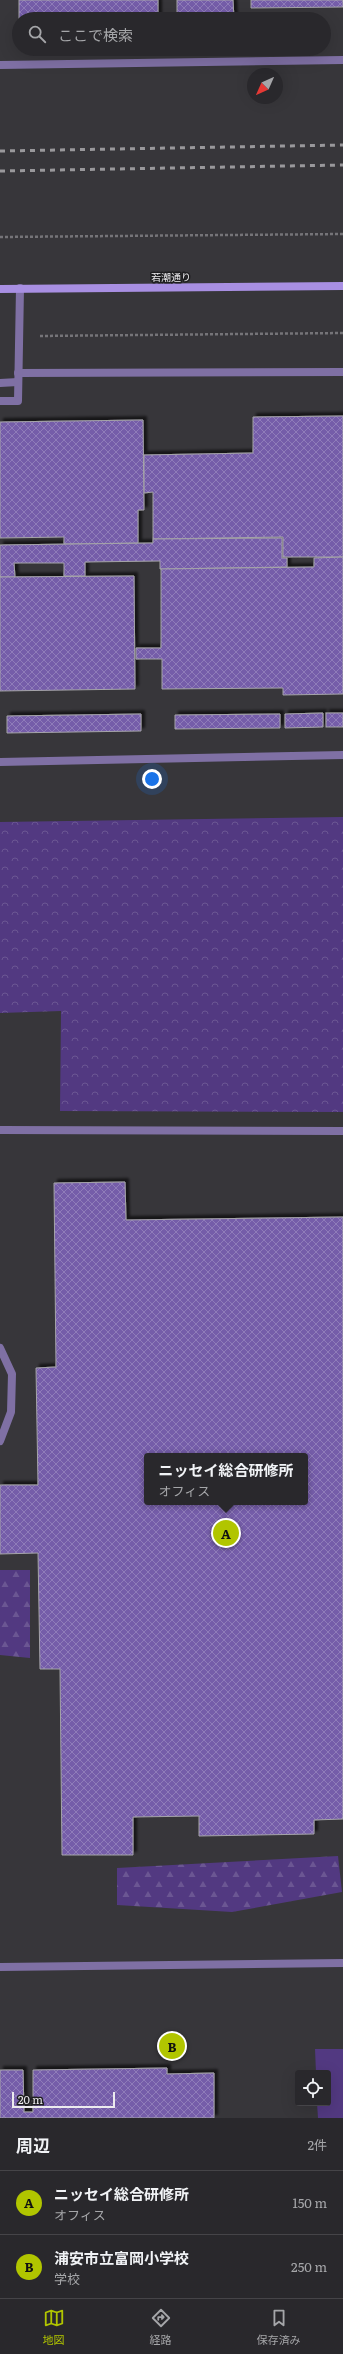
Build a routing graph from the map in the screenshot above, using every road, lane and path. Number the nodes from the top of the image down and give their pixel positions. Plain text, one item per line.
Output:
1 (343, 60) edge
2 (0, 65) edge
3 (343, 234) edge
4 (0, 237) edge
5 (343, 286) edge
6 (20, 288) junction
7 (0, 289) edge
8 (343, 333) edge
9 (20, 336) junction
10 (343, 372) edge
11 (18, 373) junction
12 (18, 382) junction
13 (0, 383) edge
14 (0, 401) edge
15 (343, 755) edge
16 (0, 762) edge
17 (0, 1130) edge
18 (343, 1131) edge
19 (0, 1348) edge
20 (0, 1441) edge
21 (343, 1963) edge
22 (0, 1967) edge

1 - 2 street
3 - 4 path
5 - 6 main road, 若潮通り
6 - 7 main road, 若潮通り
6 - 9 street
8 - 9 path
9 - 11 street
10 - 11 street
11 - 12 street
12 - 13 street
12 - 14 street
15 - 16 street
17 - 18 street
19 - 20 street
21 - 22 street

